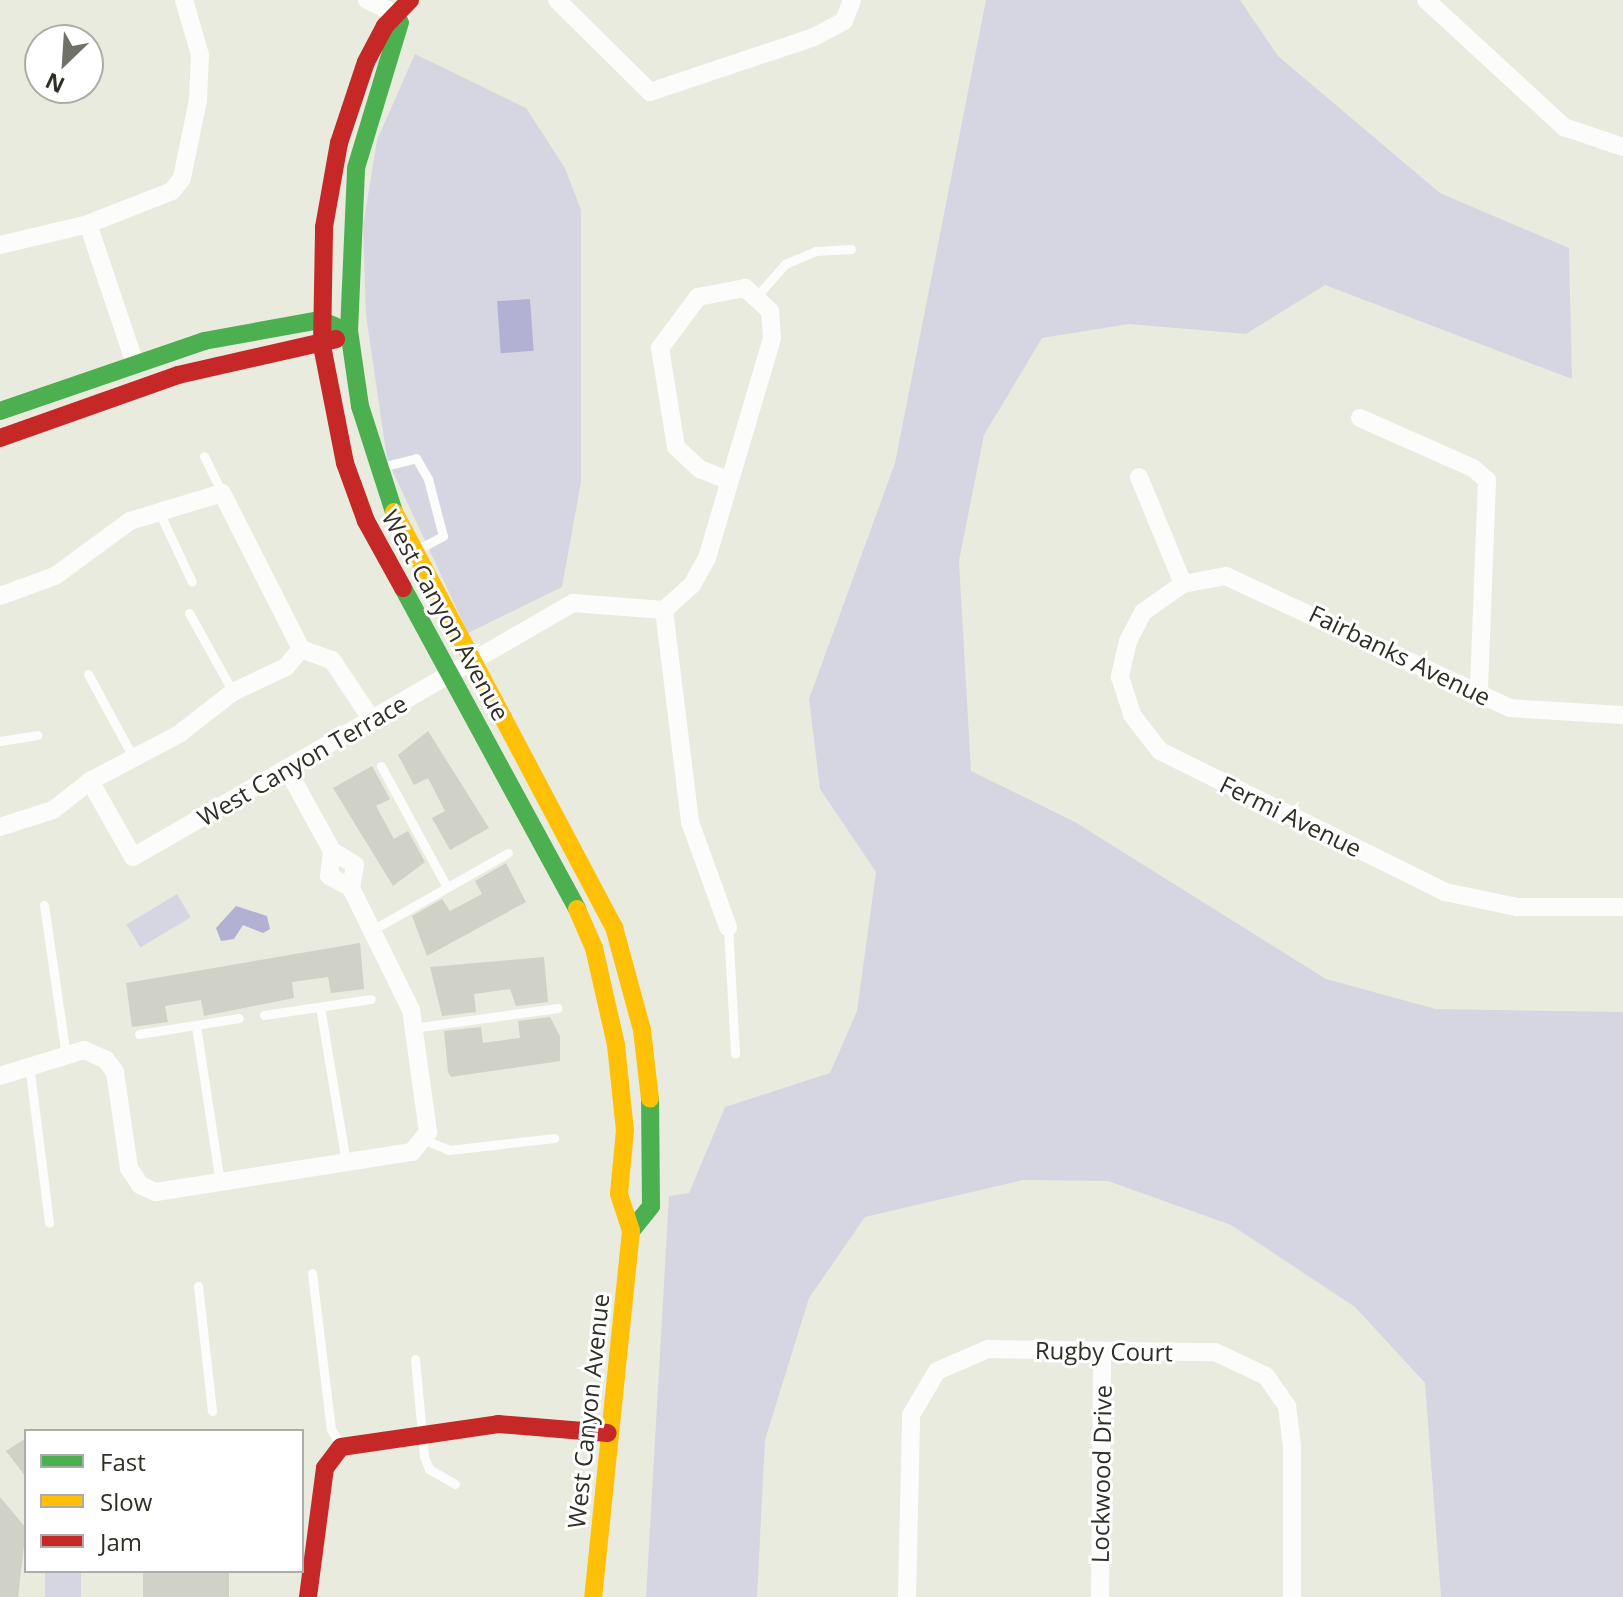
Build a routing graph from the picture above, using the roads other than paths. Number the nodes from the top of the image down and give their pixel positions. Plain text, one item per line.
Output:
1 (184, 0) edge
2 (367, 0) edge
3 (410, 0) edge
4 (557, 0) edge
5 (852, 0) edge
6 (1426, 0) edge
7 (400, 16) junction
8 (1623, 147) edge
9 (88, 224) junction
10 (0, 245) edge
11 (851, 249) dead end
12 (756, 297) junction
13 (319, 320) junction
14 (349, 331) junction
15 (322, 346) junction
16 (135, 364) junction
17 (0, 411) edge
18 (1360, 418) dead end
19 (0, 438) edge
20 (204, 456) dead end
21 (377, 468) junction
22 (1139, 477) dead end
23 (729, 481) junction
24 (222, 493) junction
25 (159, 512) junction
26 (414, 551) junction
27 (192, 582) dead end
28 (1183, 584) junction
29 (0, 596) edge
30 (664, 610) junction
31 (189, 613) dead end
32 (301, 649) junction
33 (471, 663) junction
34 (88, 674) dead end
35 (449, 675) junction
36 (233, 692) junction
37 (1479, 693) junction
38 (1623, 715) edge
39 (372, 720) junction
40 (38, 735) dead end
41 (0, 741) edge
42 (133, 757) junction
43 (381, 766) dead end
44 (287, 769) junction
45 (90, 781) junction
46 (0, 827) edge
47 (508, 853) dead end
48 (447, 887) junction
49 (44, 905) dead end
50 (1623, 907) edge
51 (728, 927) joint
52 (374, 929) junction
53 (371, 999) dead end
54 (320, 1007) junction
55 (558, 1008) dead end
56 (264, 1015) dead end
57 (239, 1018) dead end
58 (196, 1026) junction
59 (413, 1028) junction
60 (139, 1034) dead end
61 (735, 1054) dead end
62 (66, 1055) junction
63 (29, 1064) junction
64 (0, 1076) edge
65 (554, 1138) dead end
66 (423, 1139) junction
67 (346, 1163) junction
68 (220, 1182) junction
69 (49, 1223) dead end
70 (631, 1231) junction
71 (312, 1273) dead end
72 (198, 1286) dead end
73 (1102, 1351) junction
74 (415, 1359) dead end
75 (212, 1411) dead end
76 (608, 1433) junction
77 (421, 1434) junction
78 (341, 1447) junction
79 (455, 1484) dead end
80 (311, 1503) edge
81 (308, 1597) edge
82 (593, 1597) edge
83 (907, 1597) edge
84 (1100, 1597) edge
85 (1292, 1597) edge

1 - 9 street
2 - 7 street
3 - 7 street, West Canyon Avenue
4 - 5 street
6 - 8 street
7 - 13 street, West Canyon Avenue
7 - 14 street, West Canyon Avenue
9 - 10 street
9 - 16 street
11 - 12 lane
12 - 23 street
12 - 23 street
13 - 14 street
13 - 15 street, West Canyon Avenue
13 - 16 street
14 - 15 street
14 - 21 street, West Canyon Avenue
15 - 19 street
15 - 35 street, West Canyon Avenue
16 - 17 street
18 - 37 street
20 - 24 lane
21 - 26 street, West Canyon Avenue
21 - 26 lane
22 - 28 street
23 - 30 street
24 - 25 street
24 - 32 street
25 - 27 lane
25 - 29 street
26 - 33 street, West Canyon Avenue
28 - 37 street, Fairbanks Avenue
28 - 50 street, Fermi Avenue
30 - 33 street, West Canyon Terrace
30 - 51 street
31 - 36 lane
32 - 36 street
32 - 39 street
33 - 35 street, West Canyon Terrace
33 - 70 street, West Canyon Avenue
34 - 42 lane
35 - 39 street, West Canyon Terrace
35 - 70 street, West Canyon Avenue
36 - 42 street
37 - 38 street, Fairbanks Avenue
39 - 44 street, West Canyon Terrace
40 - 41 lane
42 - 45 street
43 - 48 lane
44 - 45 street, West Canyon Terrace
44 - 52 street
45 - 46 street
47 - 48 lane
48 - 52 lane
49 - 62 lane
51 - 61 lane
52 - 59 street
53 - 54 lane
54 - 56 lane
54 - 67 lane
55 - 59 lane
57 - 58 lane
58 - 60 lane
58 - 68 lane
59 - 66 street
62 - 63 street
62 - 68 street
63 - 64 street
63 - 69 lane
65 - 66 lane
66 - 67 street
67 - 68 street
70 - 76 street, West Canyon Avenue
71 - 78 lane
72 - 75 lane
73 - 83 street, Rugby Court
73 - 84 street, Lockwood Drive
73 - 85 street, Rugby Court
74 - 77 lane
76 - 77 street
76 - 82 street, West Canyon Avenue
77 - 78 street
77 - 79 lane
78 - 80 street
80 - 81 street

